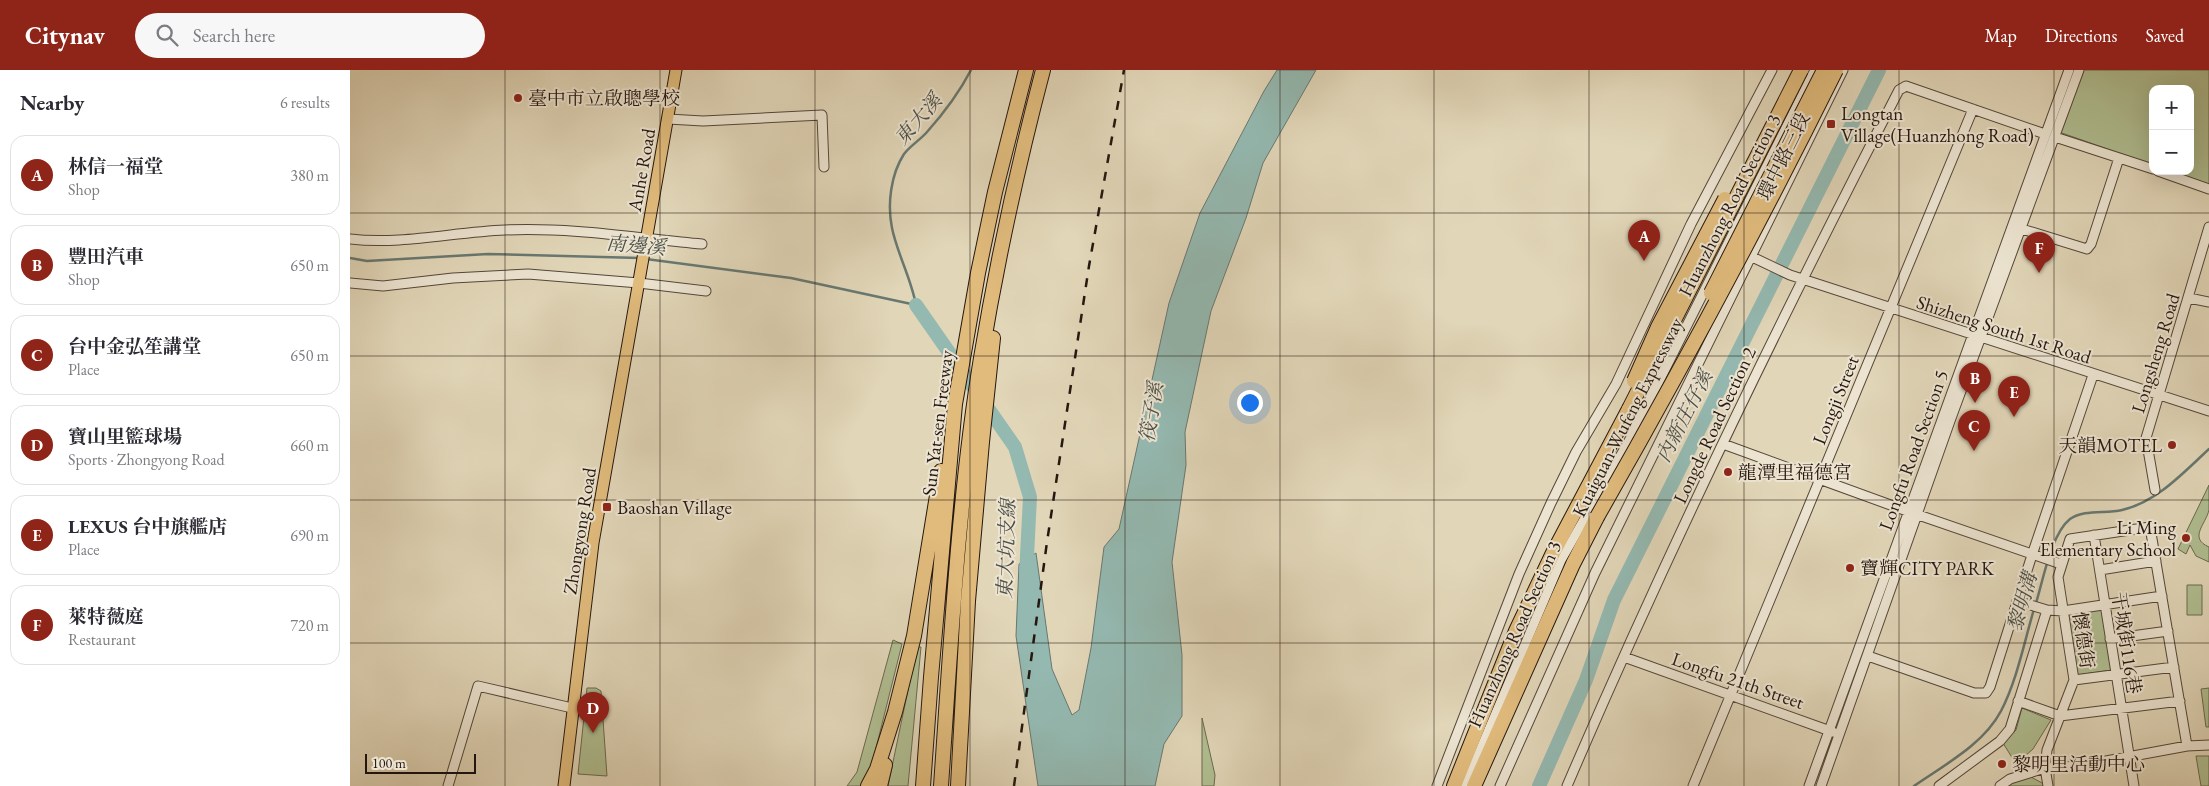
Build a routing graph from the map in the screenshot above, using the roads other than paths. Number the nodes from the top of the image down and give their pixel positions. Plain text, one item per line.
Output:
1 (676, 70) edge
2 (1026, 70) edge
3 (1043, 70) edge
4 (1772, 70) edge
5 (1793, 70) edge
6 (1801, 70) edge
7 (1809, 70) edge
8 (1815, 70) edge
9 (1824, 70) edge
10 (1836, 70) edge
11 (1844, 70) edge
12 (2069, 70) edge
13 (2079, 70) edge
14 (1973, 109) junction
15 (668, 119) junction
16 (2045, 134) junction
17 (2054, 137) junction
18 (2119, 158) junction
19 (824, 167) dead end
20 (2149, 168) edge
21 (2170, 175) edge
22 (2209, 188) edge
23 (1690, 224) junction
24 (2209, 227) edge
25 (2022, 228) junction
26 (350, 239) edge
27 (645, 243) junction
28 (702, 244) dead end
29 (1724, 244) junction
30 (1752, 257) junction
31 (1802, 279) junction
32 (350, 283) edge
33 (639, 283) junction
34 (993, 291) junction
35 (706, 292) dead end
36 (2189, 298) junction
37 (2209, 302) edge
38 (1890, 308) junction
39 (1972, 334) junction
40 (1982, 338) junction
41 (2093, 375) junction
42 (2159, 396) junction
43 (1629, 409) junction
44 (2209, 411) edge
45 (953, 419) junction
46 (976, 440) junction
47 (1723, 444) junction
48 (1820, 479) junction
49 (2155, 490) dead end
50 (1912, 513) junction
51 (1597, 517) junction
52 (2094, 535) junction
53 (2033, 555) junction
54 (2156, 561) junction
55 (2056, 562) dead end
56 (2100, 570) junction
57 (2162, 596) junction
58 (2019, 601) junction
59 (2105, 605) junction
60 (2045, 610) junction
61 (2064, 611) junction
62 (2168, 631) junction
63 (2110, 638) junction
64 (1868, 656) junction
65 (1624, 657) junction
66 (2174, 667) junction
67 (2116, 674) junction
68 (2074, 680) junction
69 (1731, 695) junction
70 (2018, 702) junction
71 (2180, 702) junction
72 (572, 708) junction
73 (2122, 710) junction
74 (895, 712) junction
75 (2060, 716) junction
76 (1829, 730) junction
77 (1841, 734) junction
78 (2209, 745) edge
79 (2187, 746) junction
80 (2129, 756) junction
81 (2044, 768) junction
82 (448, 786) edge
83 (564, 786) edge
84 (868, 786) edge
85 (880, 786) edge
86 (924, 786) edge
87 (941, 786) edge
88 (958, 786) edge
89 (1437, 786) edge
90 (1454, 786) edge
91 (1460, 786) edge
92 (1465, 786) edge
93 (1474, 786) edge
94 (1500, 786) edge
95 (1567, 786) edge
96 (1693, 786) edge
97 (1809, 786) edge
98 (1822, 786) edge
99 (1939, 786) edge
100 (2000, 786) edge
101 (2048, 786) edge
102 (2134, 786) edge

1 - 15 main road, Anhe Road
2 - 45 highway, Sun Yat-sen Freeway
3 - 34 highway, Sun Yat-sen Freeway
4 - 23 street, Huanzhong Road Section 3
5 - 43 highway, bridge
6 - 43 highway, Kuaiguan-Wufeng Expressway, bridge
7 - 29 street, Huanzhong Road Section 3
8 - 29 street, Huanzhong Road Section 3
9 - 51 highway, Kuaiguan-Wufeng Expressway, bridge
10 - 51 highway, bridge
11 - 30 street, 環中路三段
12 - 16 street, Longfu Road Section 5
13 - 17 street, Longfu Road Section 5
14 - 16 street
14 - 31 street, Longde Road Section 2
14 - 38 street, Longji Street
15 - 19 street
15 - 27 main road, Anhe Road
16 - 39 street, Longfu Road Section 5
17 - 18 street
17 - 25 street, Longfu Road Section 5
18 - 20 street
18 - 25 street
21 - 22 street
23 - 29 street, Shizheng South 1st Road
23 - 89 street, Huanzhong Road Section 3
24 - 36 street, Longsheng Road
25 - 40 street, Longfu Road Section 5
26 - 27 street
27 - 28 street
27 - 33 main road, Anhe Road
29 - 30 street, Shizheng South 1st Road
29 - 91 street, Huanzhong Road Section 3
29 - 92 street, Huanzhong Road Section 3
30 - 31 street, Shizheng South 1st Road
30 - 94 street
31 - 38 street, Shizheng South 1st Road
31 - 47 street, Longde Road Section 2
32 - 33 street
33 - 35 street
33 - 72 main road, Zhongyong Road
34 - 46 highway, Sun Yat-sen Freeway
34 - 46 highway
36 - 37 street
36 - 42 street, Longsheng Road
38 - 39 street, Shizheng South 1st Road
38 - 48 street, Longji Street
39 - 40 street, Shizheng South 1st Road
39 - 50 street, Longfu Road Section 5
40 - 41 street, Shizheng South 1st Road
40 - 50 street, Longfu Road Section 5
41 - 42 street, Shizheng South 1st Road
41 - 53 street
42 - 44 street, Shizheng South 1st Road
42 - 49 street, Longsheng Road
43 - 90 highway, Kuaiguan-Wufeng Expressway
45 - 74 highway
45 - 86 highway, Sun Yat-sen Freeway
46 - 87 highway, Sun Yat-sen Freeway
46 - 88 highway
47 - 48 street
47 - 65 street, Longde Road Section 2
48 - 50 street
48 - 69 street, Longji Street
50 - 53 street
50 - 64 street, Longfu Road Section 5
50 - 76 street, Longfu Road Section 5
51 - 93 highway, Kuaiguan-Wufeng Expressway
52 - 54 street
52 - 56 street, 干城街116巷
52 - 61 street, 懷德街
53 - 55 street
53 - 58 street
54 - 56 street
54 - 57 street
56 - 59 street, 干城街116巷
57 - 59 street
57 - 62 street
58 - 60 street
58 - 64 street
59 - 61 street
59 - 63 street, 干城街116巷
60 - 61 street
60 - 70 street
61 - 68 street, 懷德街
62 - 63 street
62 - 66 street
63 - 67 street, 干城街116巷
64 - 77 street, Longfu Road Section 5
65 - 69 street, Longfu 21th Street
65 - 95 street, Longde Road Section 2
66 - 67 street
66 - 71 street
67 - 68 street
67 - 73 street, 干城街116巷
68 - 75 street, 懷德街
69 - 76 street, Longfu 21th Street
69 - 96 street, Longji Street
70 - 75 street
70 - 99 street
71 - 73 street
71 - 79 street
72 - 82 street
72 - 83 main road, Zhongyong Road
73 - 75 street
73 - 80 street, 干城街116巷
74 - 84 highway
74 - 85 highway
75 - 81 street, 懷德街
76 - 77 street, Longfu 21th Street
76 - 97 street, Longfu Road Section 5
77 - 98 street, Longfu Road Section 5
78 - 79 street
79 - 80 street
80 - 81 street
80 - 102 street, 干城街116巷
81 - 100 street
81 - 101 street

